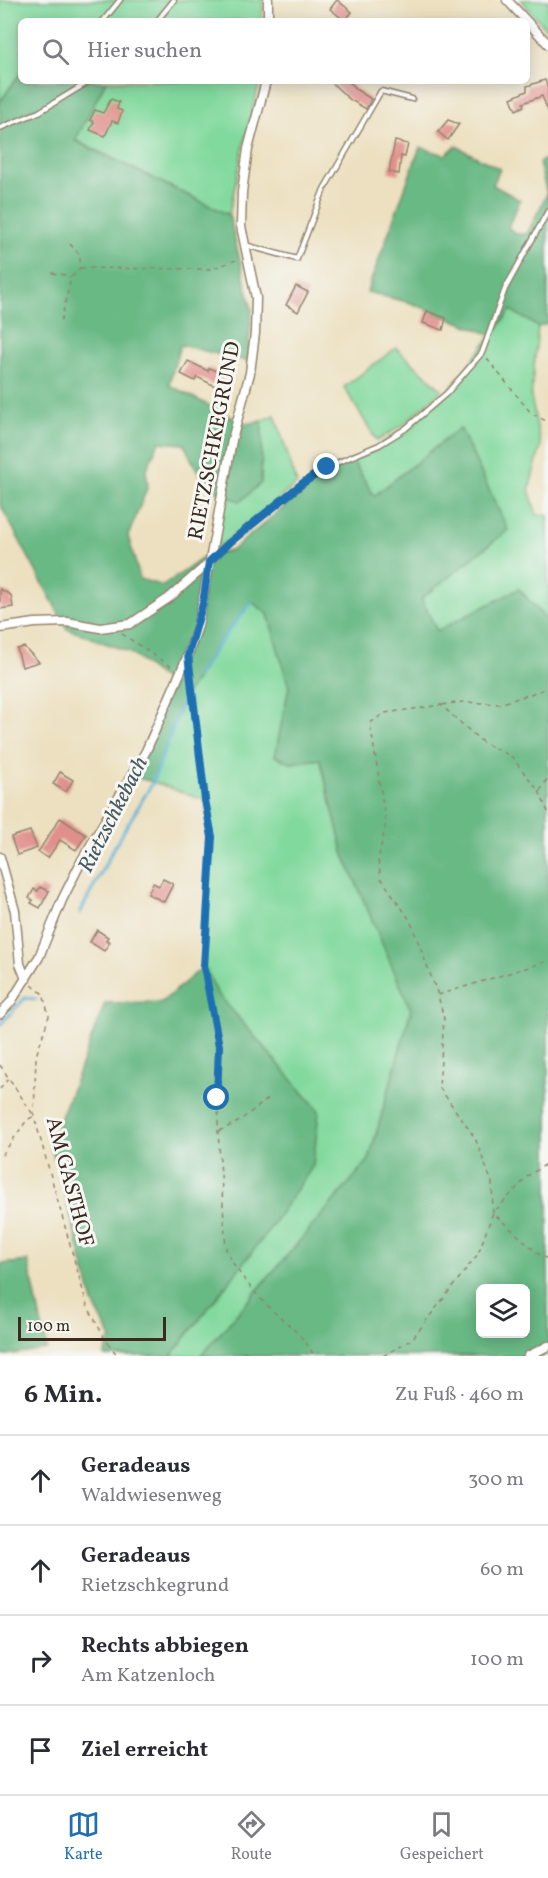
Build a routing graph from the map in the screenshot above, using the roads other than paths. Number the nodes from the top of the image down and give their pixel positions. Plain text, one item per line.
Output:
1 (120, 0) edge
2 (174, 0) edge
3 (268, 0) edge
4 (507, 0) edge
5 (105, 18) edge
6 (159, 18) edge
7 (268, 18) edge
8 (524, 18) edge
9 (530, 25) edge
10 (548, 44) edge
11 (85, 84) edge
12 (265, 84) edge
13 (412, 99) dead end
14 (0, 128) edge
15 (548, 211) edge
16 (244, 245) junction
17 (209, 562) junction
18 (0, 628) edge
19 (0, 857) edge
20 (26, 979) junction
21 (0, 1014) edge
22 (548, 1346) edge
23 (528, 1356) edge

1 - 5 lane
2 - 6 lane
3 - 7 street
4 - 8 street
9 - 10 street
11 - 14 lane
12 - 16 street, RIETZSCHKEGRUND
13 - 16 lane
15 - 17 lane
16 - 17 street, RIETZSCHKEGRUND
17 - 18 street
17 - 20 street, RIETZSCHKEGRUND
19 - 20 street
20 - 21 street, RIETZSCHKEGRUND
22 - 23 street

